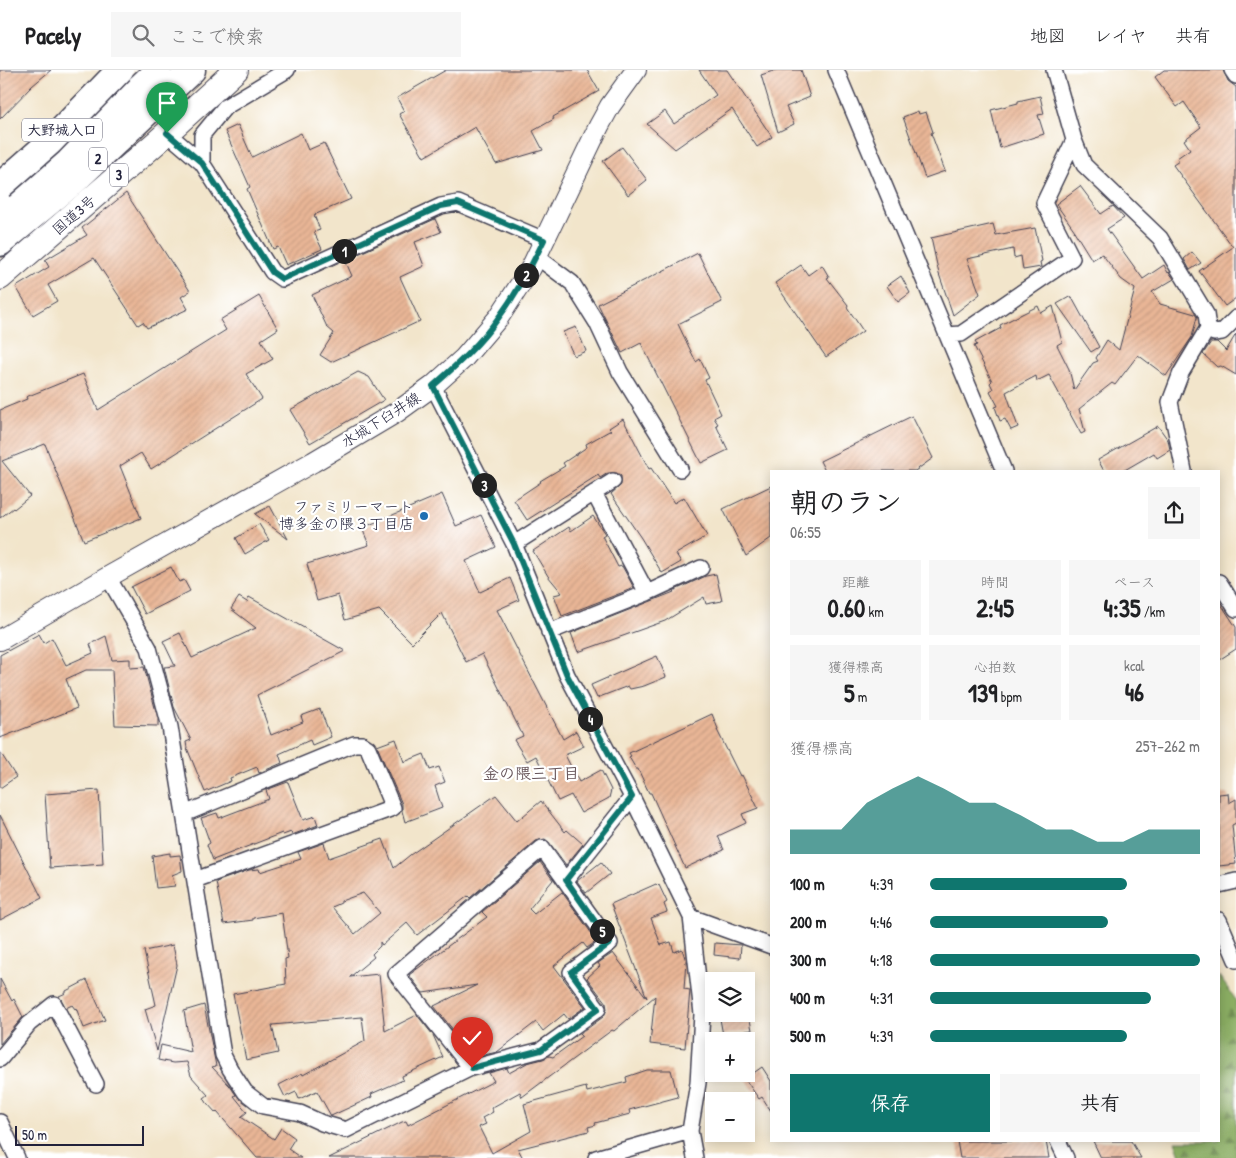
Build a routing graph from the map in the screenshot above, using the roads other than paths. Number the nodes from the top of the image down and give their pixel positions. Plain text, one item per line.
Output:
1 (120, 70) edge
2 (140, 70) edge
3 (158, 70) edge
4 (192, 70) edge
5 (236, 70) edge
6 (287, 70) edge
7 (636, 70) edge
8 (836, 70) edge
9 (1054, 70) edge
10 (1232, 70) edge
11 (1236, 76) edge
12 (167, 133) junction
13 (1074, 140) junction
14 (202, 163) junction
15 (0, 172) edge
16 (0, 186) edge
17 (0, 214) edge
18 (0, 243) edge
19 (540, 248) junction
20 (0, 278) edge
21 (1236, 318) edge
22 (1208, 328) junction
23 (947, 335) junction
24 (433, 386) junction
25 (680, 470) dead end
26 (1004, 470) edge
27 (1184, 470) edge
28 (613, 481) dead end
29 (594, 493) junction
30 (514, 544) junction
31 (701, 568) dead end
32 (108, 577) junction
33 (1220, 584) edge
34 (647, 593) junction
35 (1236, 609) edge
36 (549, 632) junction
37 (0, 640) edge
38 (632, 797) junction
39 (184, 814) junction
40 (195, 880) junction
41 (566, 880) junction
42 (1236, 881) edge
43 (1220, 885) edge
44 (691, 917) junction
45 (1220, 922) edge
46 (770, 946) edge
47 (1236, 960) edge
48 (0, 1059) edge
49 (472, 1068) junction
50 (96, 1084) dead end
51 (0, 1122) edge
52 (690, 1131) junction
53 (1058, 1142) edge
54 (17, 1158) edge
55 (596, 1158) edge
56 (695, 1158) edge
57 (1066, 1158) edge

1 - 16 highway, 大野城入口, bridge
2 - 15 highway
3 - 17 highway, 2
4 - 18 highway, 2
5 - 12 highway, 国道3号 / 3
6 - 14 street
7 - 19 main road, 水城下臼井線
8 - 23 street
9 - 13 street
10 - 11 street
12 - 14 street
12 - 20 highway, 国道3号 / 3
13 - 22 street
13 - 23 street
14 - 19 street
19 - 24 main road, 水城下臼井線
19 - 25 street
21 - 22 street
22 - 27 street
23 - 26 street
24 - 30 street
24 - 32 main road, 水城下臼井線
28 - 29 street
29 - 30 street
29 - 34 street
30 - 36 street
31 - 34 street
32 - 37 main road, 水城下臼井線
32 - 39 street
33 - 35 street
34 - 36 street
36 - 38 street
38 - 41 street
38 - 44 street
39 - 40 street
39 - 40 street
40 - 49 street
41 - 49 street
41 - 49 street
42 - 43 street
44 - 46 street
44 - 52 street
45 - 47 street
48 - 50 street
51 - 54 street
52 - 55 street
52 - 56 street
53 - 57 street

